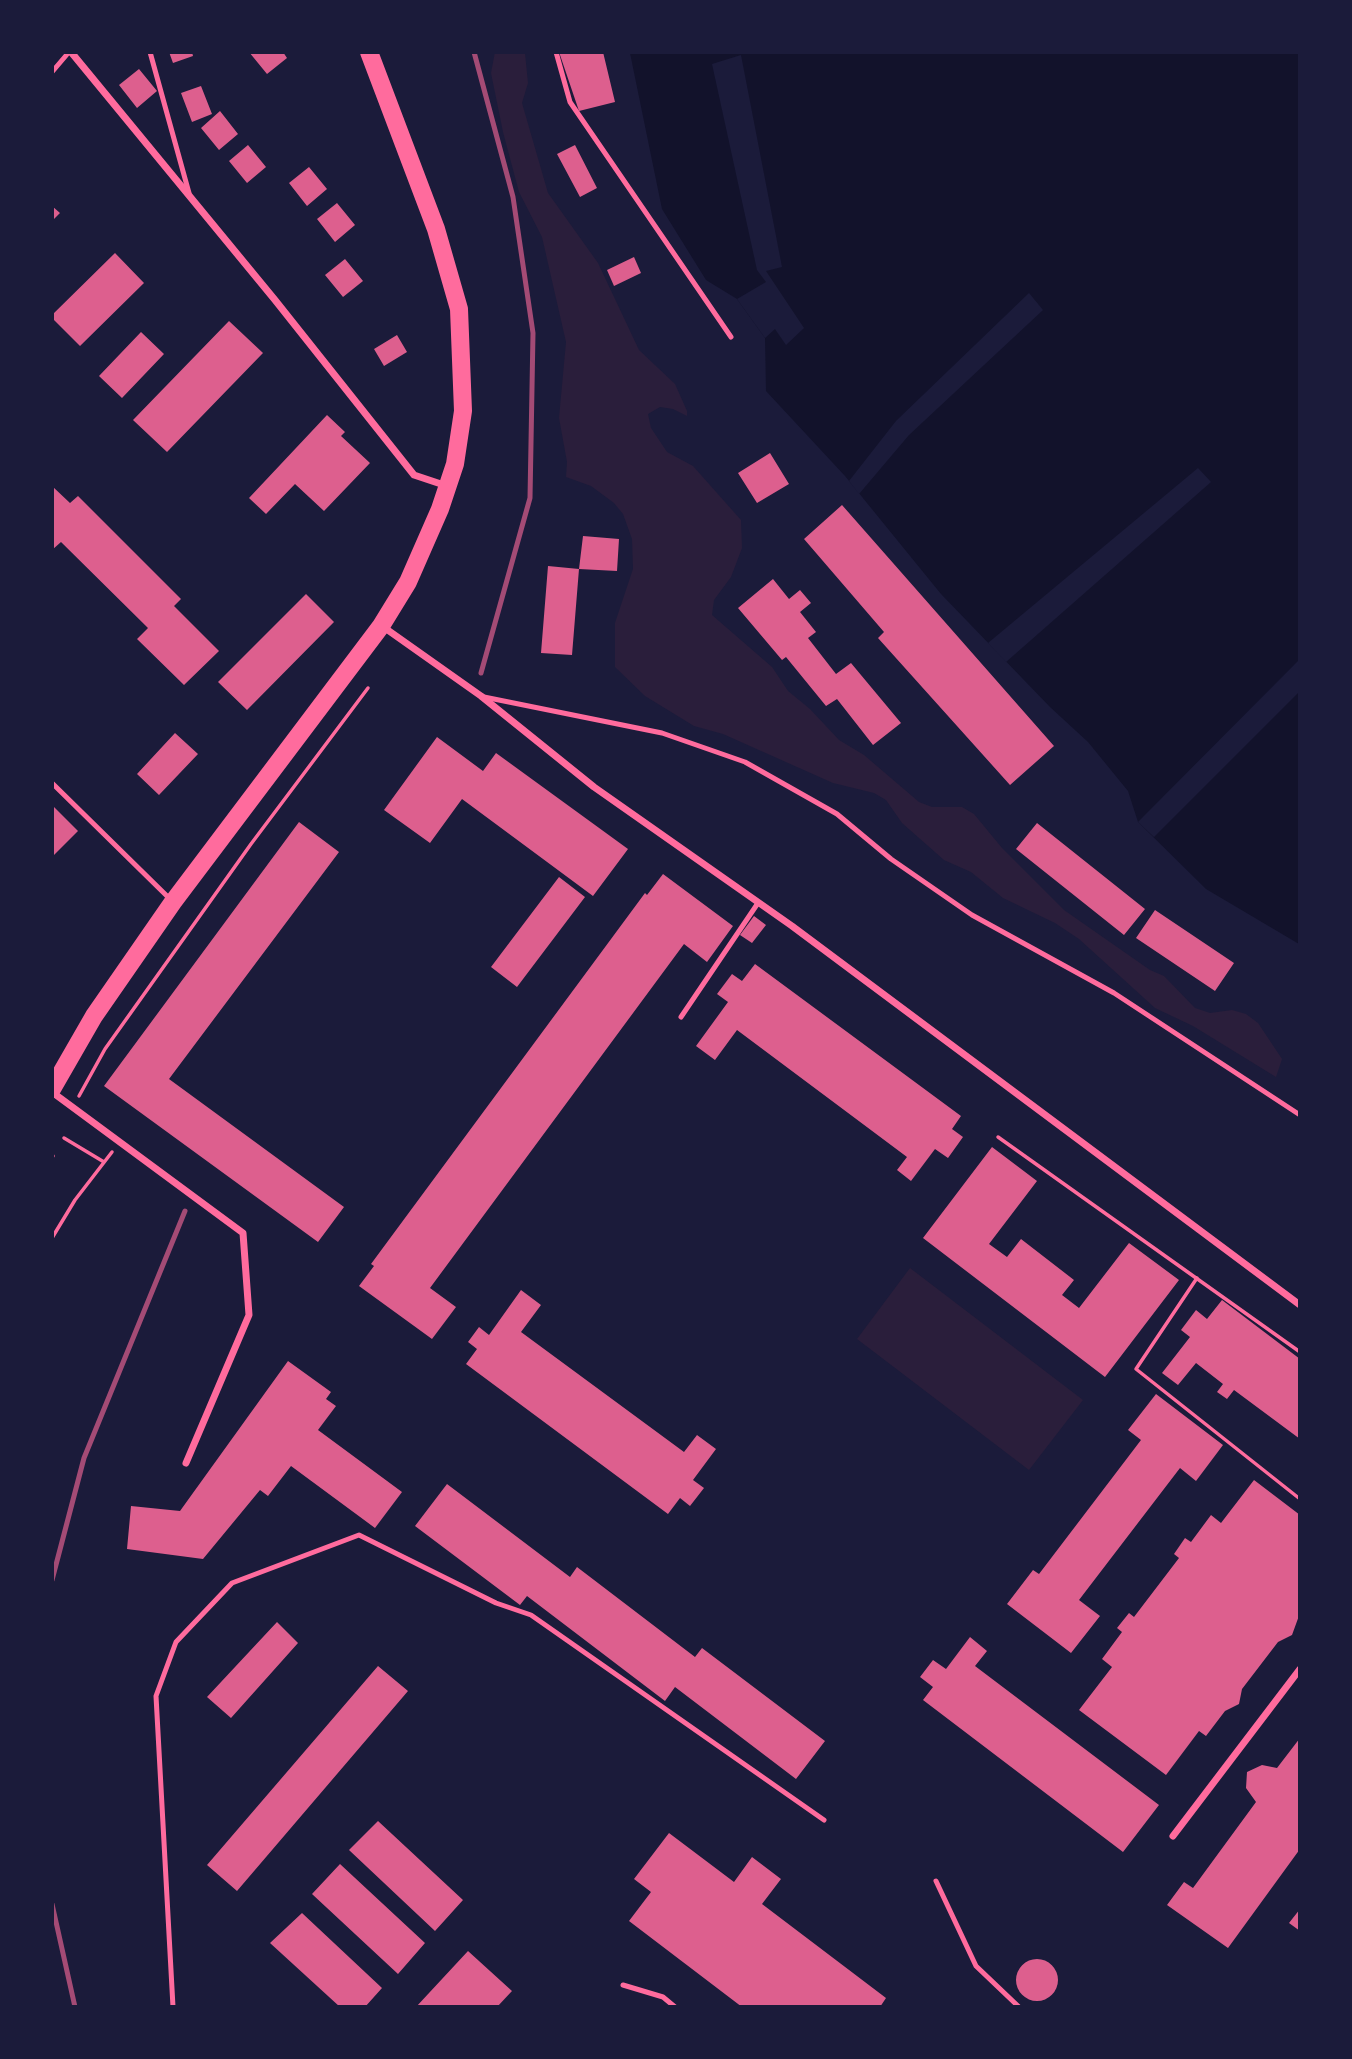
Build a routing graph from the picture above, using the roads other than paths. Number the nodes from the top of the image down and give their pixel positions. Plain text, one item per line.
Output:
1 (70, 52) edge
2 (150, 52) edge
3 (369, 52) edge
4 (556, 52) edge
5 (52, 72) edge
6 (190, 196) junction
7 (731, 337) dead end
8 (448, 486) junction
9 (381, 626) junction
10 (481, 696) junction
11 (52, 783) edge
12 (173, 902) junction
13 (758, 903) junction
14 (681, 1017) dead end
15 (52, 1090) edge
16 (1300, 1115) edge
17 (1300, 1306) edge
18 (186, 1463) dead end
19 (1300, 1669) edge
20 (824, 1819) dead end
21 (1173, 1836) dead end
22 (936, 1881) dead end
23 (623, 1985) dead end
24 (173, 2007) edge
25 (675, 2007) edge
26 (1018, 2007) edge

1 - 5 lane
1 - 6 street
2 - 6 lane
3 - 8 main road
4 - 7 lane
6 - 8 street
8 - 9 main road
9 - 10 street
9 - 12 main road
10 - 13 street
10 - 16 lane
11 - 12 lane
12 - 15 main road
13 - 14 lane
13 - 17 street
15 - 18 street
19 - 21 street
20 - 24 lane
22 - 26 lane
23 - 25 lane

